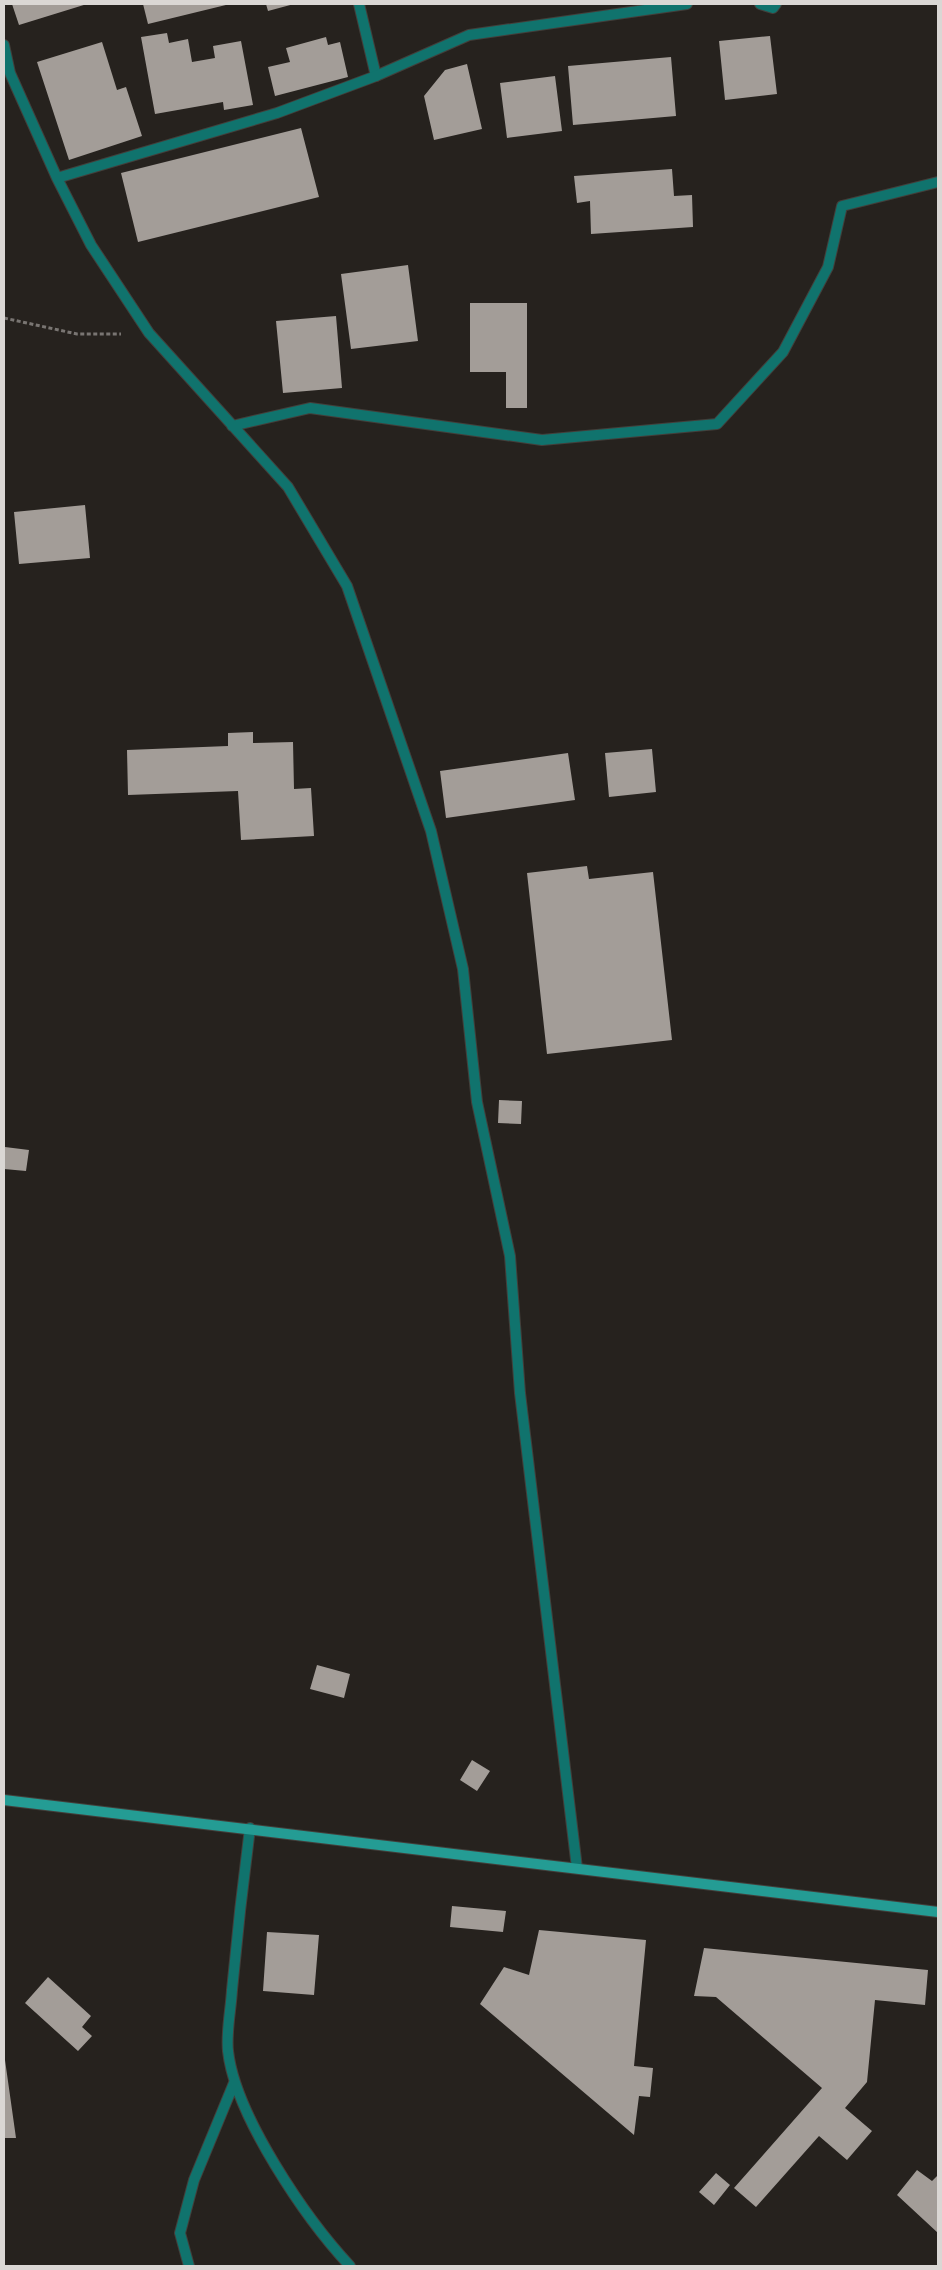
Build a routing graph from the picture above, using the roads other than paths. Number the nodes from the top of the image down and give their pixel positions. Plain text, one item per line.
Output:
1 (359, 4) edge
2 (687, 4) edge
3 (760, 4) edge
4 (776, 4) edge
5 (4, 45) edge
6 (7, 72) edge
7 (376, 76) junction
8 (57, 178) junction
9 (938, 182) edge
10 (232, 426) junction
11 (4, 1800) edge
12 (250, 1828) junction
13 (577, 1868) junction
14 (938, 1912) edge
15 (234, 2083) junction
16 (189, 2266) edge
17 (350, 2266) edge

1 - 7 street
2 - 7 street
3 - 4 street
5 - 6 street
6 - 8 street
7 - 8 street
8 - 10 street
9 - 10 street
10 - 13 street
11 - 12 main road
12 - 13 main road
12 - 15 street
13 - 14 main road
15 - 16 street
15 - 17 street

